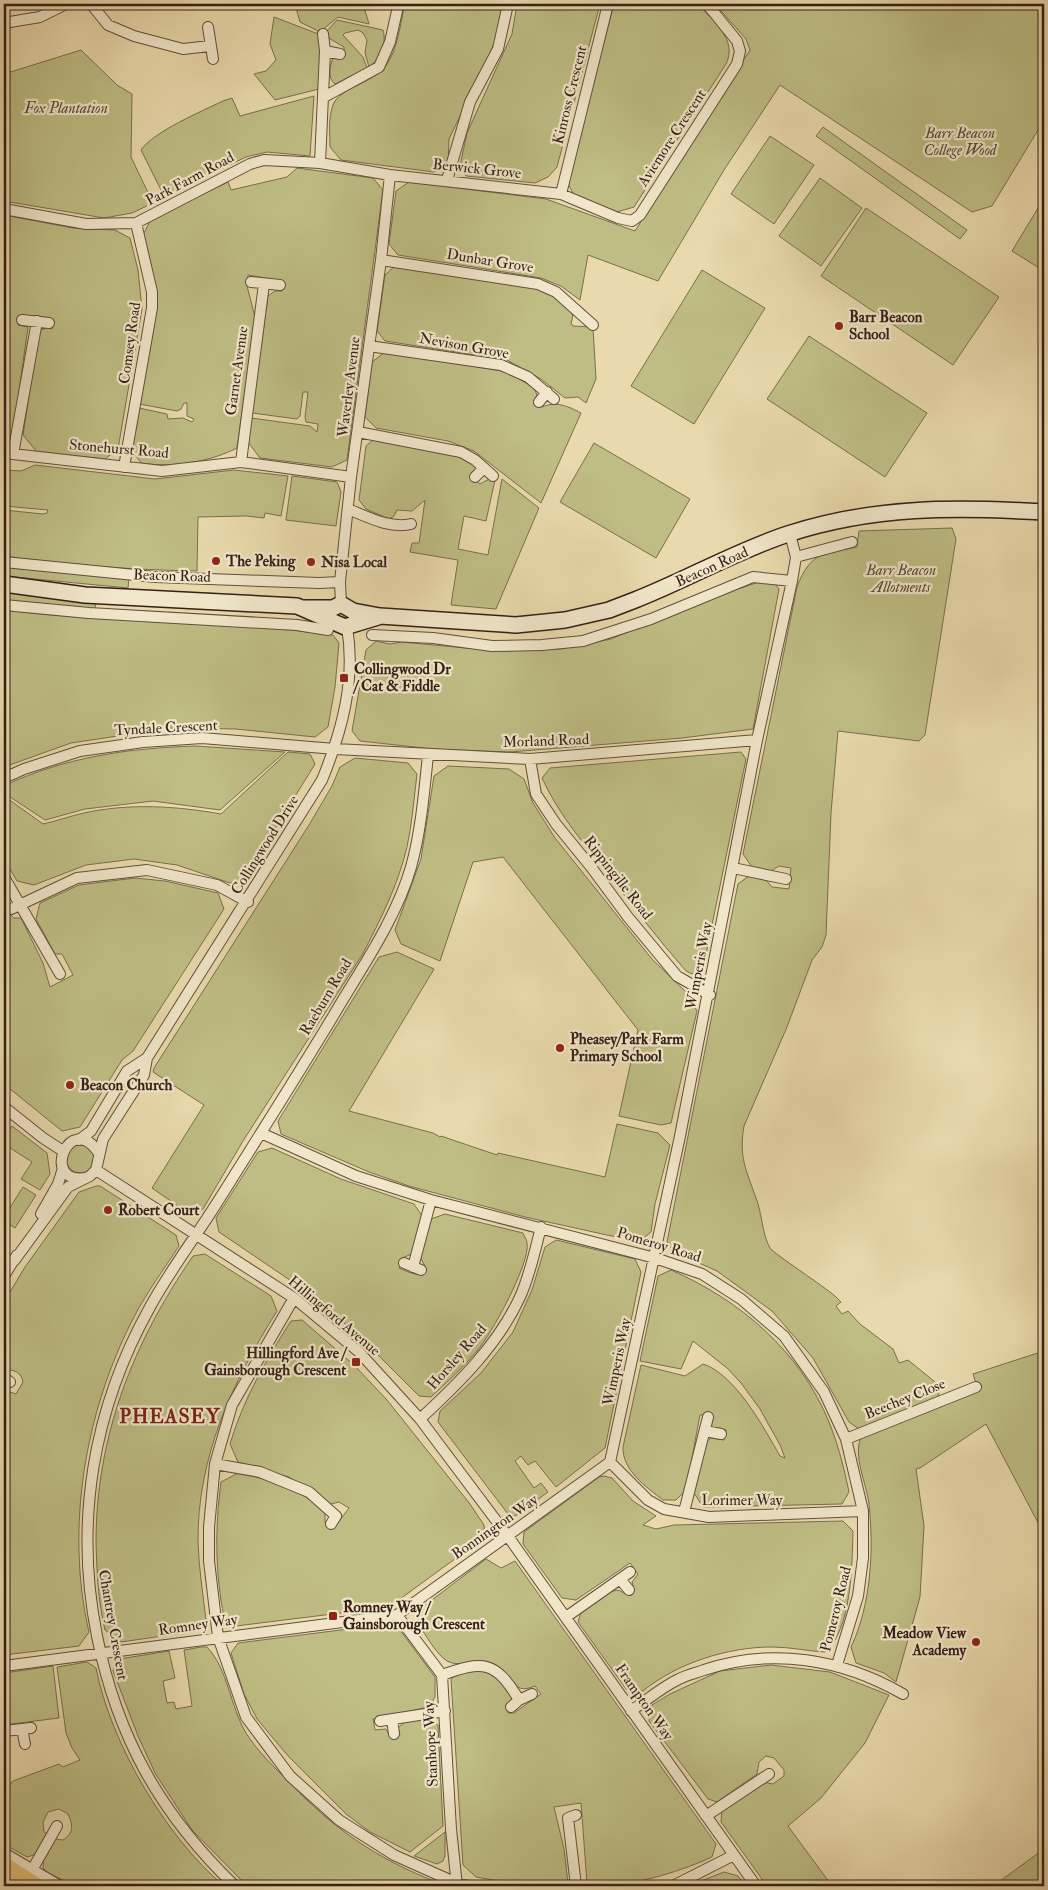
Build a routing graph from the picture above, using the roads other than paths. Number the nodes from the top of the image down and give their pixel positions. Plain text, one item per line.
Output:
1 (66, 4) edge
2 (91, 4) edge
3 (508, 4) edge
4 (608, 4) edge
5 (707, 4) edge
6 (397, 11) dead end
7 (4, 23) edge
8 (208, 27) dead end
9 (323, 34) dead end
10 (210, 46) junction
11 (325, 50) junction
12 (340, 54) dead end
13 (213, 59) dead end
14 (324, 97) junction
15 (320, 163) junction
16 (390, 175) junction
17 (447, 180) junction
18 (561, 194) junction
19 (4, 209) edge
20 (136, 224) junction
21 (381, 260) junction
22 (251, 282) dead end
23 (264, 284) junction
24 (280, 285) dead end
25 (22, 320) dead end
26 (37, 321) junction
27 (49, 323) dead end
28 (593, 325) dead end
29 (369, 346) junction
30 (539, 402) dead end
31 (358, 432) junction
32 (8, 453) edge
33 (241, 462) junction
34 (124, 467) junction
35 (484, 468) junction
36 (493, 476) dead end
37 (351, 477) junction
38 (475, 477) dead end
39 (348, 509) junction
40 (1044, 512) edge
41 (411, 524) dead end
42 (790, 534) junction
43 (852, 542) dead end
44 (796, 557) junction
45 (4, 562) edge
46 (792, 581) junction
47 (340, 582) junction
48 (4, 584) edge
49 (4, 605) edge
50 (341, 618) junction
51 (372, 635) dead end
52 (758, 740) junction
53 (335, 749) junction
54 (428, 755) junction
55 (530, 759) junction
56 (4, 778) edge
57 (733, 868) junction
58 (4, 878) edge
59 (786, 879) dead end
60 (248, 902) junction
61 (15, 906) junction
62 (60, 974) dead end
63 (710, 995) junction
64 (147, 1058) junction
65 (4, 1107) edge
66 (261, 1133) junction
67 (79, 1140) junction
68 (63, 1151) junction
69 (98, 1152) junction
70 (63, 1168) junction
71 (96, 1170) junction
72 (86, 1178) junction
73 (431, 1200) junction
74 (541, 1226) junction
75 (197, 1234) junction
76 (655, 1258) junction
77 (14, 1261) junction
78 (412, 1267) dead end
79 (4, 1276) edge
80 (294, 1298) junction
81 (976, 1387) dead end
82 (708, 1417) dead end
83 (420, 1419) junction
84 (705, 1431) junction
85 (721, 1434) dead end
86 (846, 1439) junction
87 (610, 1462) junction
88 (215, 1464) junction
89 (863, 1511) junction
90 (684, 1512) junction
91 (337, 1516) dead end
92 (507, 1535) junction
93 (630, 1572) dead end
94 (620, 1579) junction
95 (629, 1590) dead end
96 (397, 1615) junction
97 (566, 1617) junction
98 (218, 1637) junction
99 (100, 1653) junction
100 (837, 1665) junction
101 (4, 1666) edge
102 (442, 1676) junction
103 (899, 1692) dead end
104 (532, 1694) dead end
105 (446, 1711) junction
106 (631, 1711) junction
107 (392, 1719) junction
108 (380, 1721) dead end
109 (4, 1731) edge
110 (394, 1734) dead end
111 (25, 1744) dead end
112 (769, 1774) dead end
113 (706, 1816) junction
114 (569, 1817) dead end
115 (57, 1826) dead end
116 (4, 1853) edge
117 (734, 1856) junction
118 (4, 1867) edge
119 (33, 1878) edge
120 (457, 1884) edge
121 (60, 1886) edge
122 (235, 1886) edge
123 (471, 1886) edge
124 (576, 1886) edge
125 (673, 1886) edge
126 (756, 1886) edge

1 - 7 street
2 - 10 street
3 - 17 street
4 - 18 street, Kinross Crescent
5 - 18 street, Aviemore Crescent
6 - 14 street
8 - 10 street
9 - 11 street
10 - 13 street
11 - 12 street
11 - 14 street
14 - 15 street
15 - 16 street, Park Farm Road
15 - 20 street, Park Farm Road
16 - 17 street, Berwick Grove
16 - 21 street, Waverley Avenue
17 - 18 street, Berwick Grove
19 - 20 street, Park Farm Road
20 - 34 street, Comsey Road
21 - 28 street, Dunbar Grove
21 - 29 street, Waverley Avenue
22 - 23 street
23 - 24 street
23 - 33 street, Garnet Avenue
25 - 26 street
26 - 27 street
26 - 32 street
29 - 30 street, Nevison Grove
29 - 31 street, Waverley Avenue
31 - 35 street
31 - 37 street, Waverley Avenue
32 - 34 street, Stonehurst Road
33 - 34 street, Stonehurst Road
33 - 37 street, Stonehurst Road
35 - 36 street
35 - 38 street
37 - 39 street, Waverley Avenue
39 - 41 street
39 - 47 street, Waverley Avenue
40 - 42 main road, Beacon Road
42 - 44 street, Wimperis Way
42 - 50 main road, Beacon Road
43 - 44 street
44 - 46 street, Wimperis Way
45 - 47 street, Beacon Road
46 - 51 street, Beacon Road
46 - 52 street, Wimperis Way
47 - 50 street, Waverley Avenue
48 - 50 main road, Beacon Road
49 - 50 street, Beacon Road
50 - 53 street, Collingwood Drive
52 - 55 street, Morland Road
52 - 57 street, Wimperis Way
53 - 54 street, Morland Road
53 - 56 street, Tyndale Crescent
53 - 60 street, Collingwood Drive
54 - 55 street, Morland Road
54 - 66 street, Raeburn Road
55 - 63 street, Rippingille Road
57 - 59 street
57 - 63 street, Wimperis Way
58 - 61 street
60 - 61 street
60 - 64 street, Collingwood Drive
61 - 62 street
63 - 76 street, Wimperis Way
64 - 67 street, Collingwood Drive
64 - 69 street, Collingwood Drive
65 - 68 street
66 - 73 street, Pomeroy Road
66 - 75 street, Raeburn Road
67 - 68 street, Collingwood Drive
67 - 69 street
68 - 70 street
69 - 71 street, Collingwood Drive
70 - 72 street
70 - 77 street
71 - 72 street
71 - 75 street, Hillingford Avenue
72 - 77 street
73 - 74 street, Pomeroy Road
73 - 78 street
74 - 76 street, Pomeroy Road
74 - 83 street, Horsley Road
75 - 80 street, Hillingford Avenue
75 - 99 street, Chantrey Crescent
76 - 86 street, Pomeroy Road
76 - 87 street, Wimperis Way
77 - 79 street
80 - 83 street, Hillingford Avenue
80 - 88 street
81 - 86 street, Beechey Close
82 - 84 street
83 - 92 street, Hillingford Avenue
84 - 85 street
84 - 90 street
86 - 89 street, Pomeroy Road
87 - 90 street, Lorimer Way
87 - 92 street, Bonnington Way
88 - 91 street
88 - 98 street
89 - 90 street, Lorimer Way
89 - 100 street, Pomeroy Road
92 - 96 street, Bonnington Way
92 - 97 street, Frampton Way
93 - 94 street
94 - 95 street
94 - 97 street
96 - 98 street, Romney Way
96 - 102 street, Stanhope Way
97 - 106 street, Frampton Way
98 - 99 street, Romney Way
98 - 120 street
99 - 101 street, Romney Way
99 - 122 street, Chantrey Crescent
100 - 103 street
100 - 106 street
102 - 104 street
102 - 105 street, Stanhope Way
105 - 107 street
105 - 120 street, Stanhope Way
106 - 113 street, Frampton Way
107 - 108 street
107 - 110 street
109 - 111 street
112 - 113 street
113 - 117 street, Frampton Way
114 - 124 street
115 - 119 street
116 - 119 street
117 - 125 street
117 - 126 street, Frampton Way
118 - 119 highway
119 - 121 street
120 - 123 street

